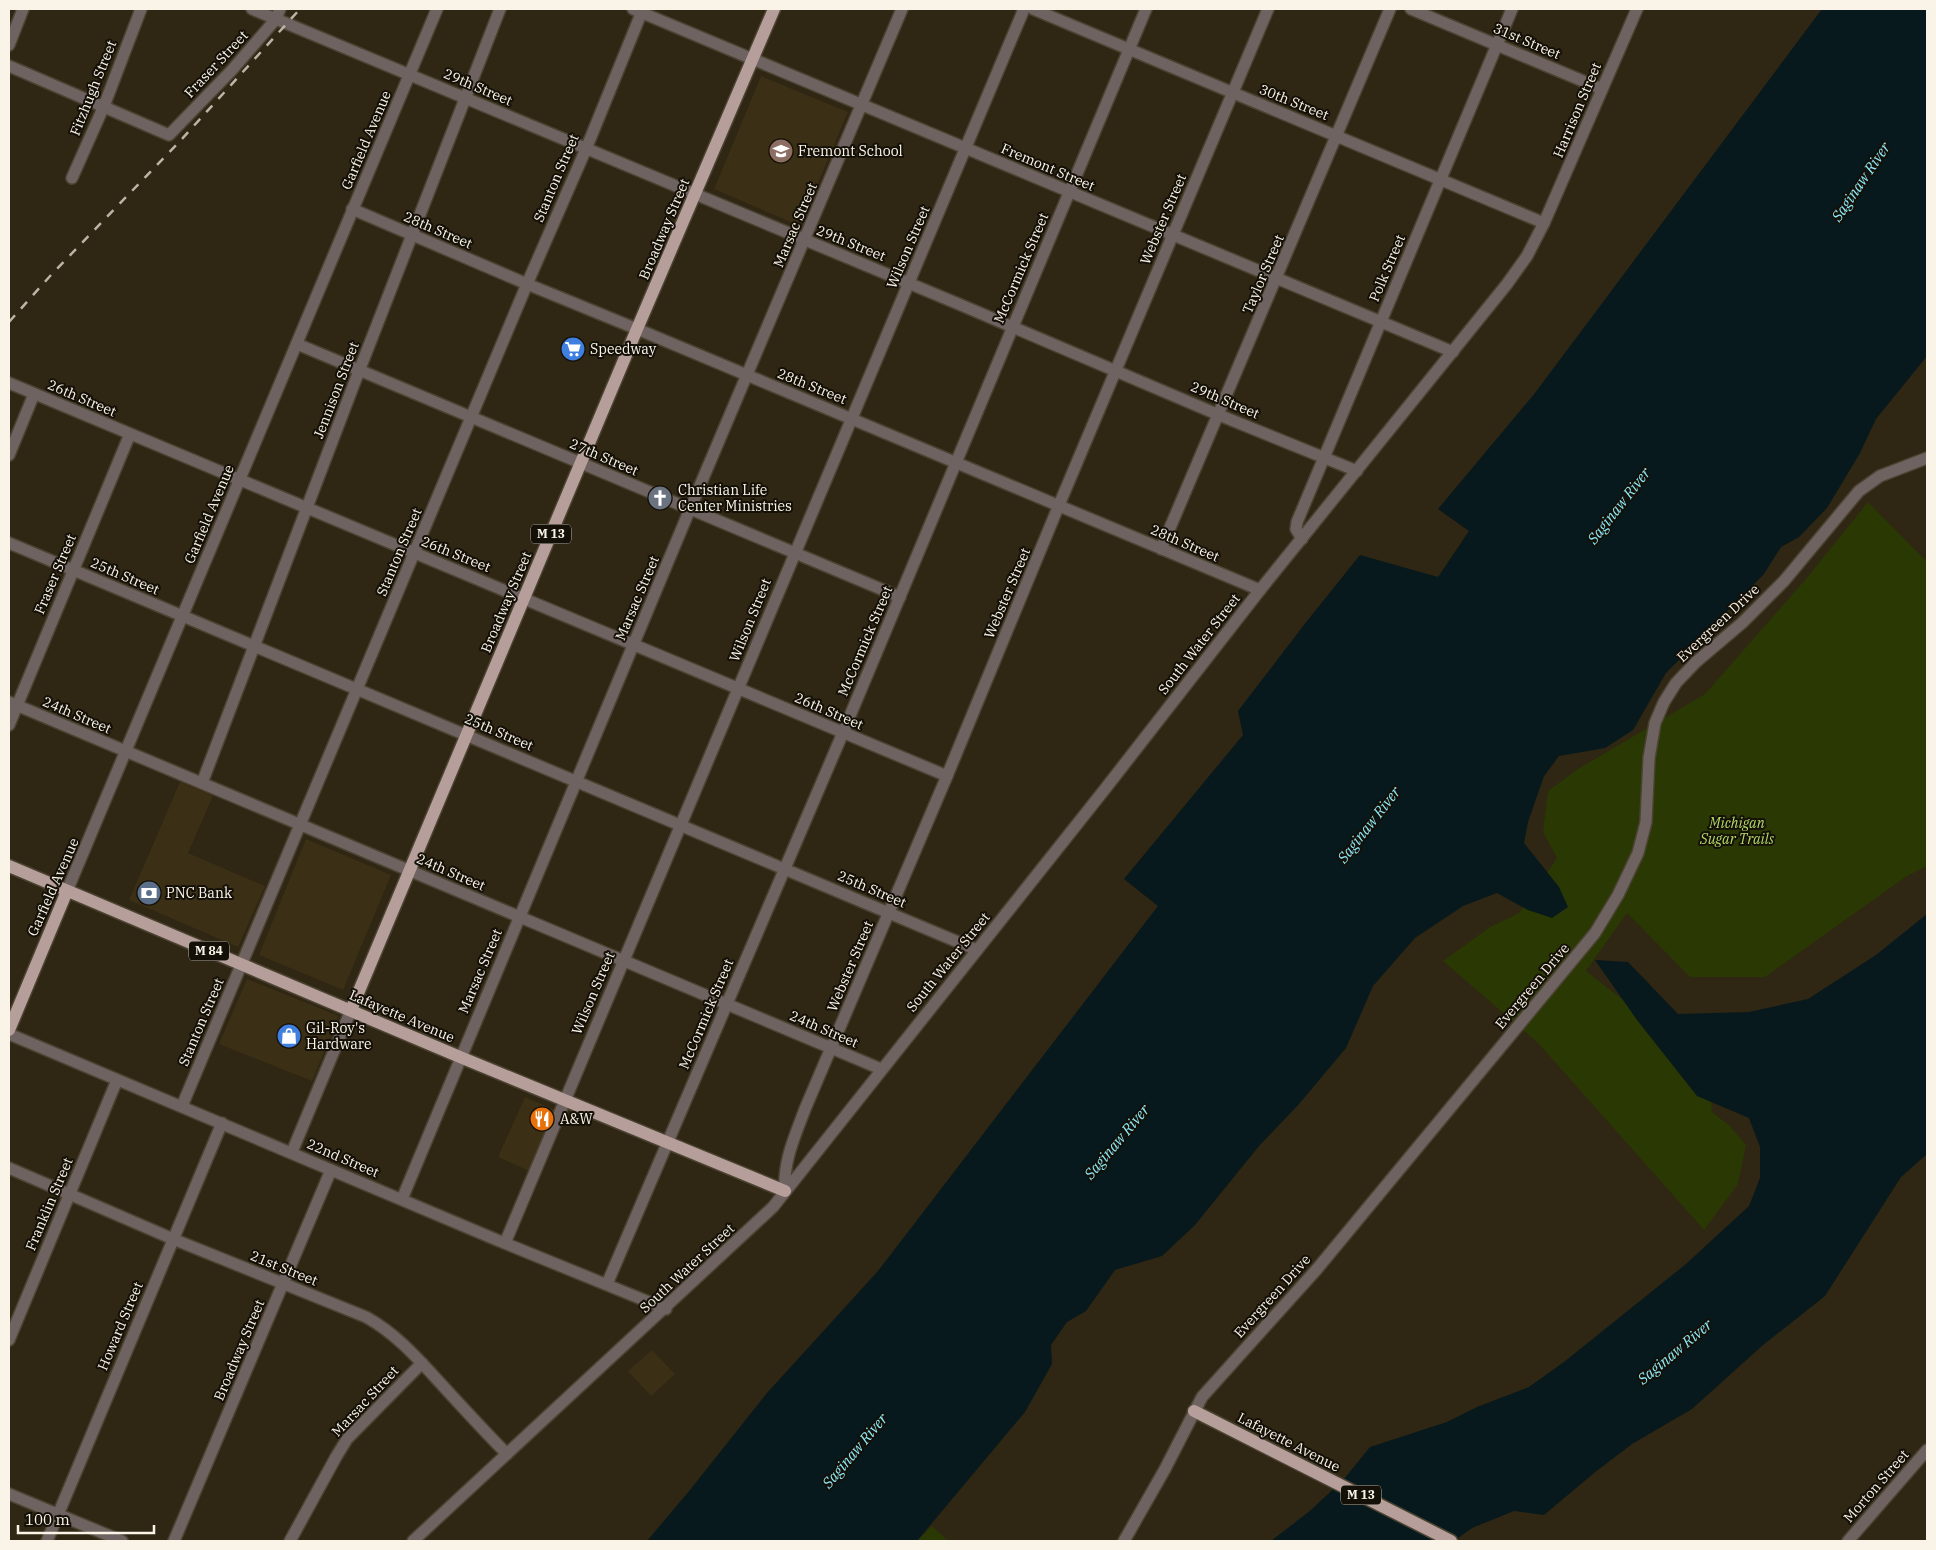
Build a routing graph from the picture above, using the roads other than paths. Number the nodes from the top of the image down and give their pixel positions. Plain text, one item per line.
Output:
1 (23, 9) edge
2 (141, 9) edge
3 (252, 9) edge
4 (437, 9) edge
5 (500, 9) edge
6 (774, 9) edge
7 (902, 9) edge
8 (1024, 9) edge
9 (1033, 9) edge
10 (1146, 9) edge
11 (1268, 9) edge
12 (1390, 9) edge
13 (1412, 9) edge
14 (1512, 9) edge
15 (1637, 9) edge
16 (639, 10) edge
17 (278, 14) edge
18 (9, 45) edge
19 (1497, 45) junction
20 (1130, 48) junction
21 (752, 58) junction
22 (9, 66) edge
23 (410, 75) junction
24 (1602, 89) junction
25 (1233, 93) junction
26 (467, 98) junction
27 (862, 104) junction
28 (104, 106) junction
29 (1338, 136) junction
30 (966, 148) junction
31 (586, 149) junction
32 (72, 178) dead end
33 (1441, 180) junction
34 (1069, 192) junction
35 (695, 194) junction
36 (352, 209) junction
37 (1544, 223) junction
38 (412, 236) junction
39 (1173, 236) junction
40 (804, 241) junction
41 (1277, 279) junction
42 (909, 283) junction
43 (527, 284) junction
44 (1381, 321) junction
45 (1012, 327) junction
46 (637, 328) junction
47 (297, 344) junction
48 (1453, 352) junction
49 (359, 371) junction
50 (1116, 371) junction
51 (748, 376) junction
52 (9, 383) edge
53 (34, 394) junction
54 (1220, 415) junction
55 (471, 418) junction
56 (852, 419) junction
57 (130, 434) junction
58 (9, 455) edge
59 (1325, 457) junction
60 (1927, 458) edge
61 (956, 462) junction
62 (580, 464) junction
63 (1357, 470) junction
64 (239, 480) junction
65 (1059, 505) junction
66 (306, 509) junction
67 (690, 509) junction
68 (1302, 539) junction
69 (9, 543) edge
70 (1161, 549) junction
71 (794, 553) junction
72 (415, 554) junction
73 (73, 570) junction
74 (1260, 590) junction
75 (900, 597) junction
76 (524, 598) junction
77 (182, 616) junction
78 (634, 645) junction
79 (254, 646) junction
80 (738, 688) junction
81 (356, 689) junction
82 (13, 704) edge
83 (9, 725) edge
84 (842, 733) junction
85 (467, 735) junction
86 (126, 753) junction
87 (947, 776) junction
88 (577, 782) junction
89 (202, 783) junction
90 (300, 825) junction
91 (680, 826) junction
92 (9, 866) edge
93 (784, 869) junction
94 (410, 870) junction
95 (67, 891) junction
96 (889, 912) junction
97 (519, 917) junction
98 (977, 950) junction
99 (623, 961) junction
100 (241, 965) junction
101 (727, 1004) junction
102 (351, 1010) junction
103 (9, 1032) edge
104 (831, 1048) junction
105 (460, 1057) junction
106 (881, 1069) junction
107 (117, 1080) junction
108 (564, 1100) junction
109 (182, 1106) junction
110 (222, 1124) junction
111 (668, 1142) junction
112 (292, 1152) junction
113 (9, 1168) edge
114 (331, 1170) junction
115 (785, 1191) junction
116 (70, 1194) junction
117 (402, 1199) junction
118 (173, 1239) junction
119 (505, 1243) junction
120 (283, 1284) junction
121 (607, 1284) junction
122 (666, 1308) junction
123 (9, 1340) edge
124 (422, 1363) junction
125 (1194, 1411) junction
126 (1927, 1450) edge
127 (506, 1454) junction
128 (9, 1494) edge
129 (58, 1515) junction
130 (46, 1541) edge
131 (122, 1541) edge
132 (174, 1541) edge
133 (290, 1541) edge
134 (413, 1541) edge
135 (1124, 1541) edge
136 (1451, 1541) edge
137 (1848, 1541) edge

1 - 18 street
2 - 28 street, Fitzhugh Street
3 - 17 street, 29th Street
4 - 23 street, Garfield Avenue
5 - 26 street, Jennison Street
6 - 21 main road, Broadway Street / M 13
7 - 27 street, Marsac Street
8 - 30 street, Wilson Street
9 - 20 street, 30th Street
10 - 20 street, McCormick Street
11 - 25 street, Webster Street
12 - 29 street, Taylor Street
13 - 19 street, 31st Street
14 - 19 street, Polk Street
15 - 24 street, Harrison Street
16 - 21 street, Fremont Street
16 - 31 street, Stanton Street
17 - 23 street, 29th Street
17 - 28 street, Fraser Street
19 - 24 street, 31st Street
19 - 33 street, Polk Street
20 - 25 street, 30th Street
20 - 34 street, McCormick Street
21 - 27 street, Fremont Street
21 - 35 main road, Broadway Street / M 13
22 - 28 street
23 - 26 street, 29th Street
23 - 36 street, Garfield Avenue
24 - 37 street, Harrison Street
25 - 29 street, 30th Street
25 - 39 street, Webster Street
26 - 31 street, 29th Street
26 - 38 street, Jennison Street
27 - 30 street, Fremont Street
27 - 40 street, Marsac Street
28 - 32 street, Fitzhugh Street
29 - 33 street, 30th Street
29 - 41 street, Taylor Street
30 - 34 street, Fremont Street
30 - 42 street, Wilson Street
31 - 35 street, 29th Street
31 - 43 street, Stanton Street
33 - 37 street, 30th Street
33 - 44 street, Polk Street
34 - 39 street, Fremont Street
34 - 45 street, McCormick Street
35 - 40 street, 29th Street
35 - 46 main road, Broadway Street / M 13
36 - 38 street, 28th Street
36 - 47 street, Garfield Avenue
37 - 48 street, Harrison Street
38 - 43 street, 28th Street
38 - 49 street, Jennison Street
39 - 41 street, Fremont Street
39 - 50 street, Webster Street
40 - 42 street, 29th Street
40 - 51 street, Marsac Street
41 - 44 street, Fremont Street
41 - 54 street, Taylor Street
42 - 45 street, 29th Street
42 - 56 street, Wilson Street
43 - 46 street, 28th Street
43 - 55 street, Stanton Street
44 - 48 street, Fremont Street
44 - 59 street, Polk Street
45 - 50 street, 29th Street
45 - 61 street, McCormick Street
46 - 51 street, 28th Street
46 - 62 main road, Broadway Street / M 13
47 - 49 street, 27th Street
47 - 64 street, Garfield Avenue
48 - 63 street, South Water Street
49 - 55 street, 27th Street
49 - 66 street, Jennison Street
50 - 54 street, 29th Street
50 - 65 street, Webster Street
51 - 56 street, 28th Street
51 - 67 street, Marsac Street
52 - 53 street, 26th Street
53 - 57 street, 26th Street
53 - 58 street
54 - 59 street, 29th Street
54 - 70 street, Taylor Street
55 - 62 street, 27th Street
55 - 72 street, Stanton Street
56 - 61 street, 28th Street
56 - 71 street, Wilson Street
57 - 64 street, 26th Street
57 - 73 street, Fraser Street
59 - 63 street, 29th Street
59 - 68 street, Polk Street
60 - 125 street, Evergreen Drive
61 - 65 street, 28th Street
61 - 75 street, McCormick Street
62 - 67 street, 27th Street
62 - 76 main road, Broadway Street / M 13
63 - 68 street, South Water Street
64 - 66 street, 26th Street
64 - 77 street, Garfield Avenue
65 - 70 street, 28th Street
65 - 87 street, Webster Street
66 - 72 street, 26th Street
66 - 79 street, Jennison Street
67 - 71 street, 27th Street
67 - 78 street, Marsac Street
68 - 74 street, South Water Street
69 - 73 street, 25th Street
70 - 74 street, 28th Street
71 - 75 street, 27th Street
71 - 80 street, Wilson Street
72 - 76 street, 26th Street
72 - 81 street, Stanton Street
73 - 77 street, 25th Street
73 - 82 street, Fraser Street
74 - 98 street, South Water Street
75 - 84 street, McCormick Street
76 - 78 street, 26th Street
76 - 85 main road, Broadway Street / M 13
77 - 79 street, 25th Street
77 - 86 street, Garfield Avenue
78 - 80 street, 26th Street
78 - 88 street, Marsac Street
79 - 81 street, 25th Street
79 - 89 street, Jennison Street
80 - 84 street, 26th Street
80 - 91 street, Wilson Street
81 - 85 street, 25th Street
81 - 90 street, Stanton Street
82 - 83 street, Fraser Street
82 - 86 street, 24th Street
84 - 87 street, 26th Street
84 - 93 street, McCormick Street
85 - 88 street, 25th Street
85 - 94 main road, Broadway Street / M 13
86 - 89 street, 24th Street
86 - 95 street, Garfield Avenue
87 - 96 street, Webster Street
88 - 91 street, 25th Street
88 - 97 street, Marsac Street
89 - 90 street, 24th Street
90 - 94 street, 24th Street
90 - 100 street, Stanton Street
91 - 93 street, 25th Street
91 - 99 street, Wilson Street
92 - 95 main road, Lafayette Avenue
93 - 96 street, 25th Street
93 - 101 street, McCormick Street
94 - 97 street, 24th Street
94 - 102 main road, Broadway Street / M 13
95 - 100 main road, Lafayette Avenue / M 84
95 - 103 main road, Garfield Avenue
96 - 98 street, 25th Street
96 - 104 street, Webster Street
97 - 99 street, 24th Street
97 - 105 street, Marsac Street
98 - 106 street, South Water Street
99 - 101 street, 24th Street
99 - 108 street, Wilson Street
100 - 102 main road, Lafayette Avenue / M 84
100 - 109 street, Stanton Street
101 - 104 street, 24th Street
101 - 111 street, McCormick Street
102 - 105 main road, Lafayette Avenue
102 - 112 street, Broadway Street
103 - 107 street, 22nd Street
104 - 106 street, 24th Street
104 - 115 street, Webster Street
105 - 108 main road, Lafayette Avenue
105 - 117 street, Marsac Street
106 - 115 street, South Water Street
107 - 109 street, 22nd Street
107 - 116 street, Franklin Street
108 - 111 main road, Lafayette Avenue
108 - 119 street, Wilson Street
109 - 110 street, 22nd Street
110 - 112 street, 22nd Street
110 - 118 street, Howard Street
111 - 115 main road, Lafayette Avenue
111 - 121 street, McCormick Street
112 - 114 street, 22nd Street
113 - 116 street, 21st Street
114 - 117 street, 22nd Street
114 - 120 street, Broadway Street
115 - 122 street, South Water Street
116 - 118 street, 21st Street
116 - 123 street, Franklin Street
117 - 119 street, 22nd Street
118 - 120 street, 21st Street
118 - 129 street, Howard Street
119 - 121 street, 22nd Street
120 - 124 street, 21st Street
120 - 132 street, Broadway Street
121 - 122 street, 22nd Street
122 - 127 street, South Water Street
124 - 127 street, 21st Street
124 - 133 street, Marsac Street
125 - 135 street, Evergreen Drive
125 - 136 main road, Lafayette Avenue / M 13
126 - 137 street, Morton Street
127 - 134 street, South Water Street
128 - 129 street
129 - 130 street, Howard Street
129 - 131 street

